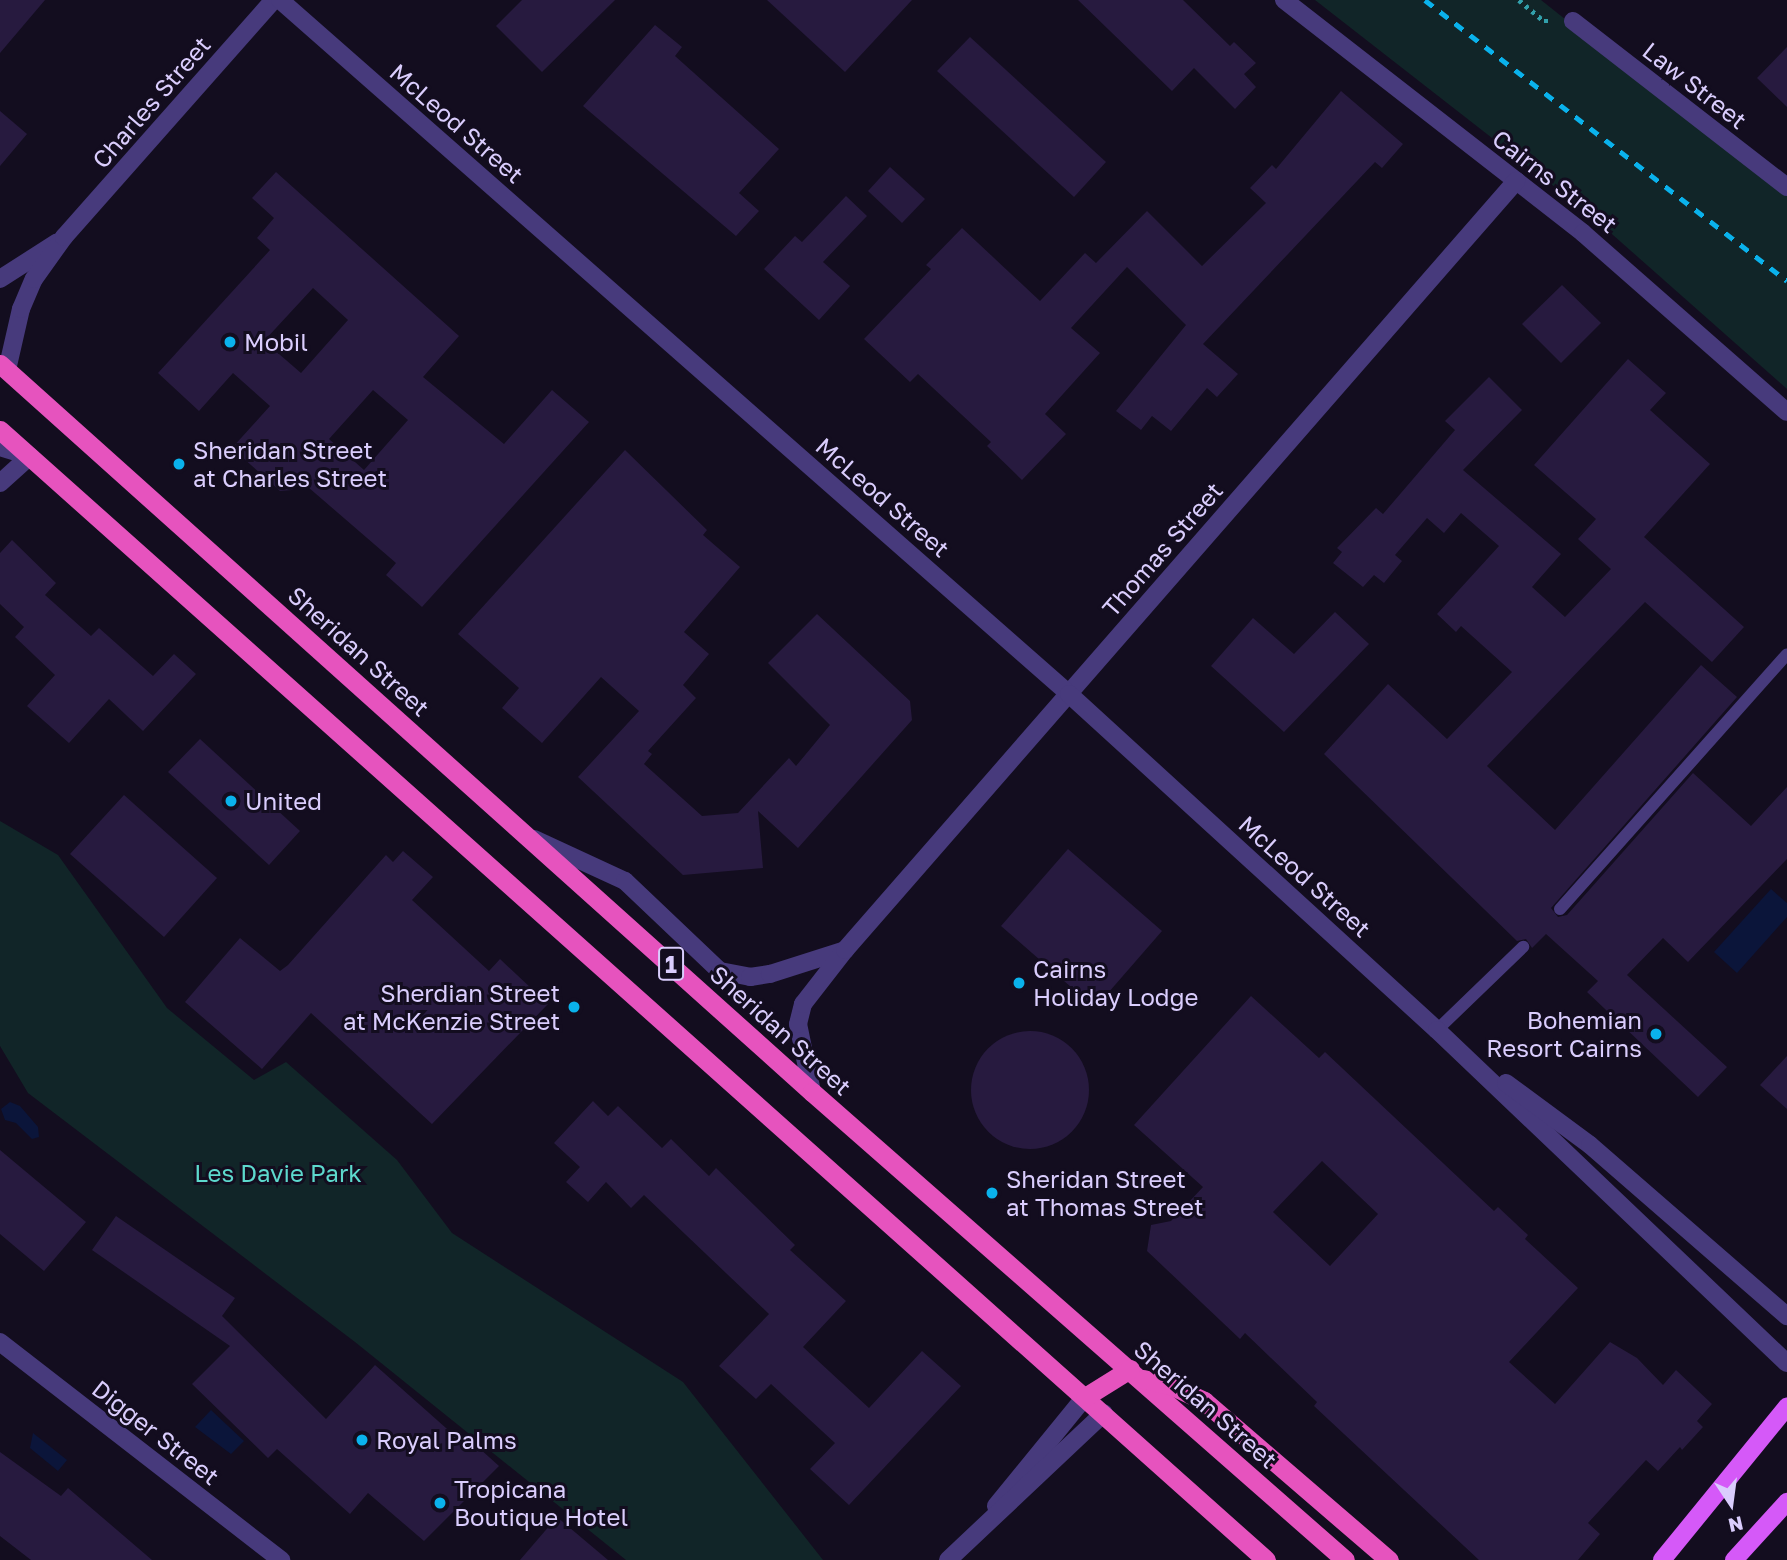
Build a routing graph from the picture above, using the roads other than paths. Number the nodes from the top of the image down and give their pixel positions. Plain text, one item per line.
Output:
1 (274, 0) edge
2 (280, 0) edge
3 (1284, 0) edge
4 (1573, 21) road end
5 (1516, 181) junction
6 (1787, 187) edge
7 (64, 237) junction
8 (0, 279) edge
9 (4, 367) edge
10 (1787, 412) edge
11 (0, 430) edge
12 (0, 447) edge
13 (30, 456) junction
14 (0, 483) edge
15 (1787, 654) edge
16 (1069, 694) junction
17 (531, 838) junction
18 (1560, 909) dead end
19 (1523, 947) dead end
20 (845, 950) junction
21 (1442, 1034) junction
22 (812, 1092) junction
23 (1787, 1316) edge
24 (0, 1342) edge
25 (1787, 1363) edge
26 (1136, 1374) junction
27 (1085, 1396) junction
28 (1787, 1407) edge
29 (1104, 1413) junction
30 (1787, 1502) edge
31 (979, 1529) junction
32 (281, 1560) edge
33 (948, 1560) edge
34 (1266, 1560) edge
35 (1345, 1560) edge
36 (1389, 1560) edge
37 (1662, 1560) edge
38 (1734, 1560) edge

1 - 7 street, Charles Street
2 - 16 street, McLeod Street
3 - 5 street, Cairns Street
4 - 6 street, Law Street
5 - 10 street, Cairns Street
5 - 16 street, Thomas Street
7 - 8 street, Charles Street
7 - 9 street, Charles Street
9 - 17 highway, Sheridan Street / 1
11 - 13 highway, 1
12 - 13 street
13 - 14 street
13 - 27 highway, 1
15 - 18 lane
16 - 20 street, Thomas Street
16 - 21 street, McLeod Street
17 - 20 street
17 - 22 highway, Sheridan Street / 1
19 - 21 lane
20 - 22 street, Thomas Street
21 - 23 street, McLeod Street
21 - 25 street, McLeod Street
22 - 26 highway, Sheridan Street / 1
24 - 32 street, Digger Street
26 - 27 highway
26 - 29 highway
26 - 35 highway, Sheridan Street / 1
26 - 36 highway
27 - 29 highway, 1
27 - 31 street
28 - 37 main road
29 - 31 street
29 - 34 highway, 1
30 - 38 main road
31 - 33 street

